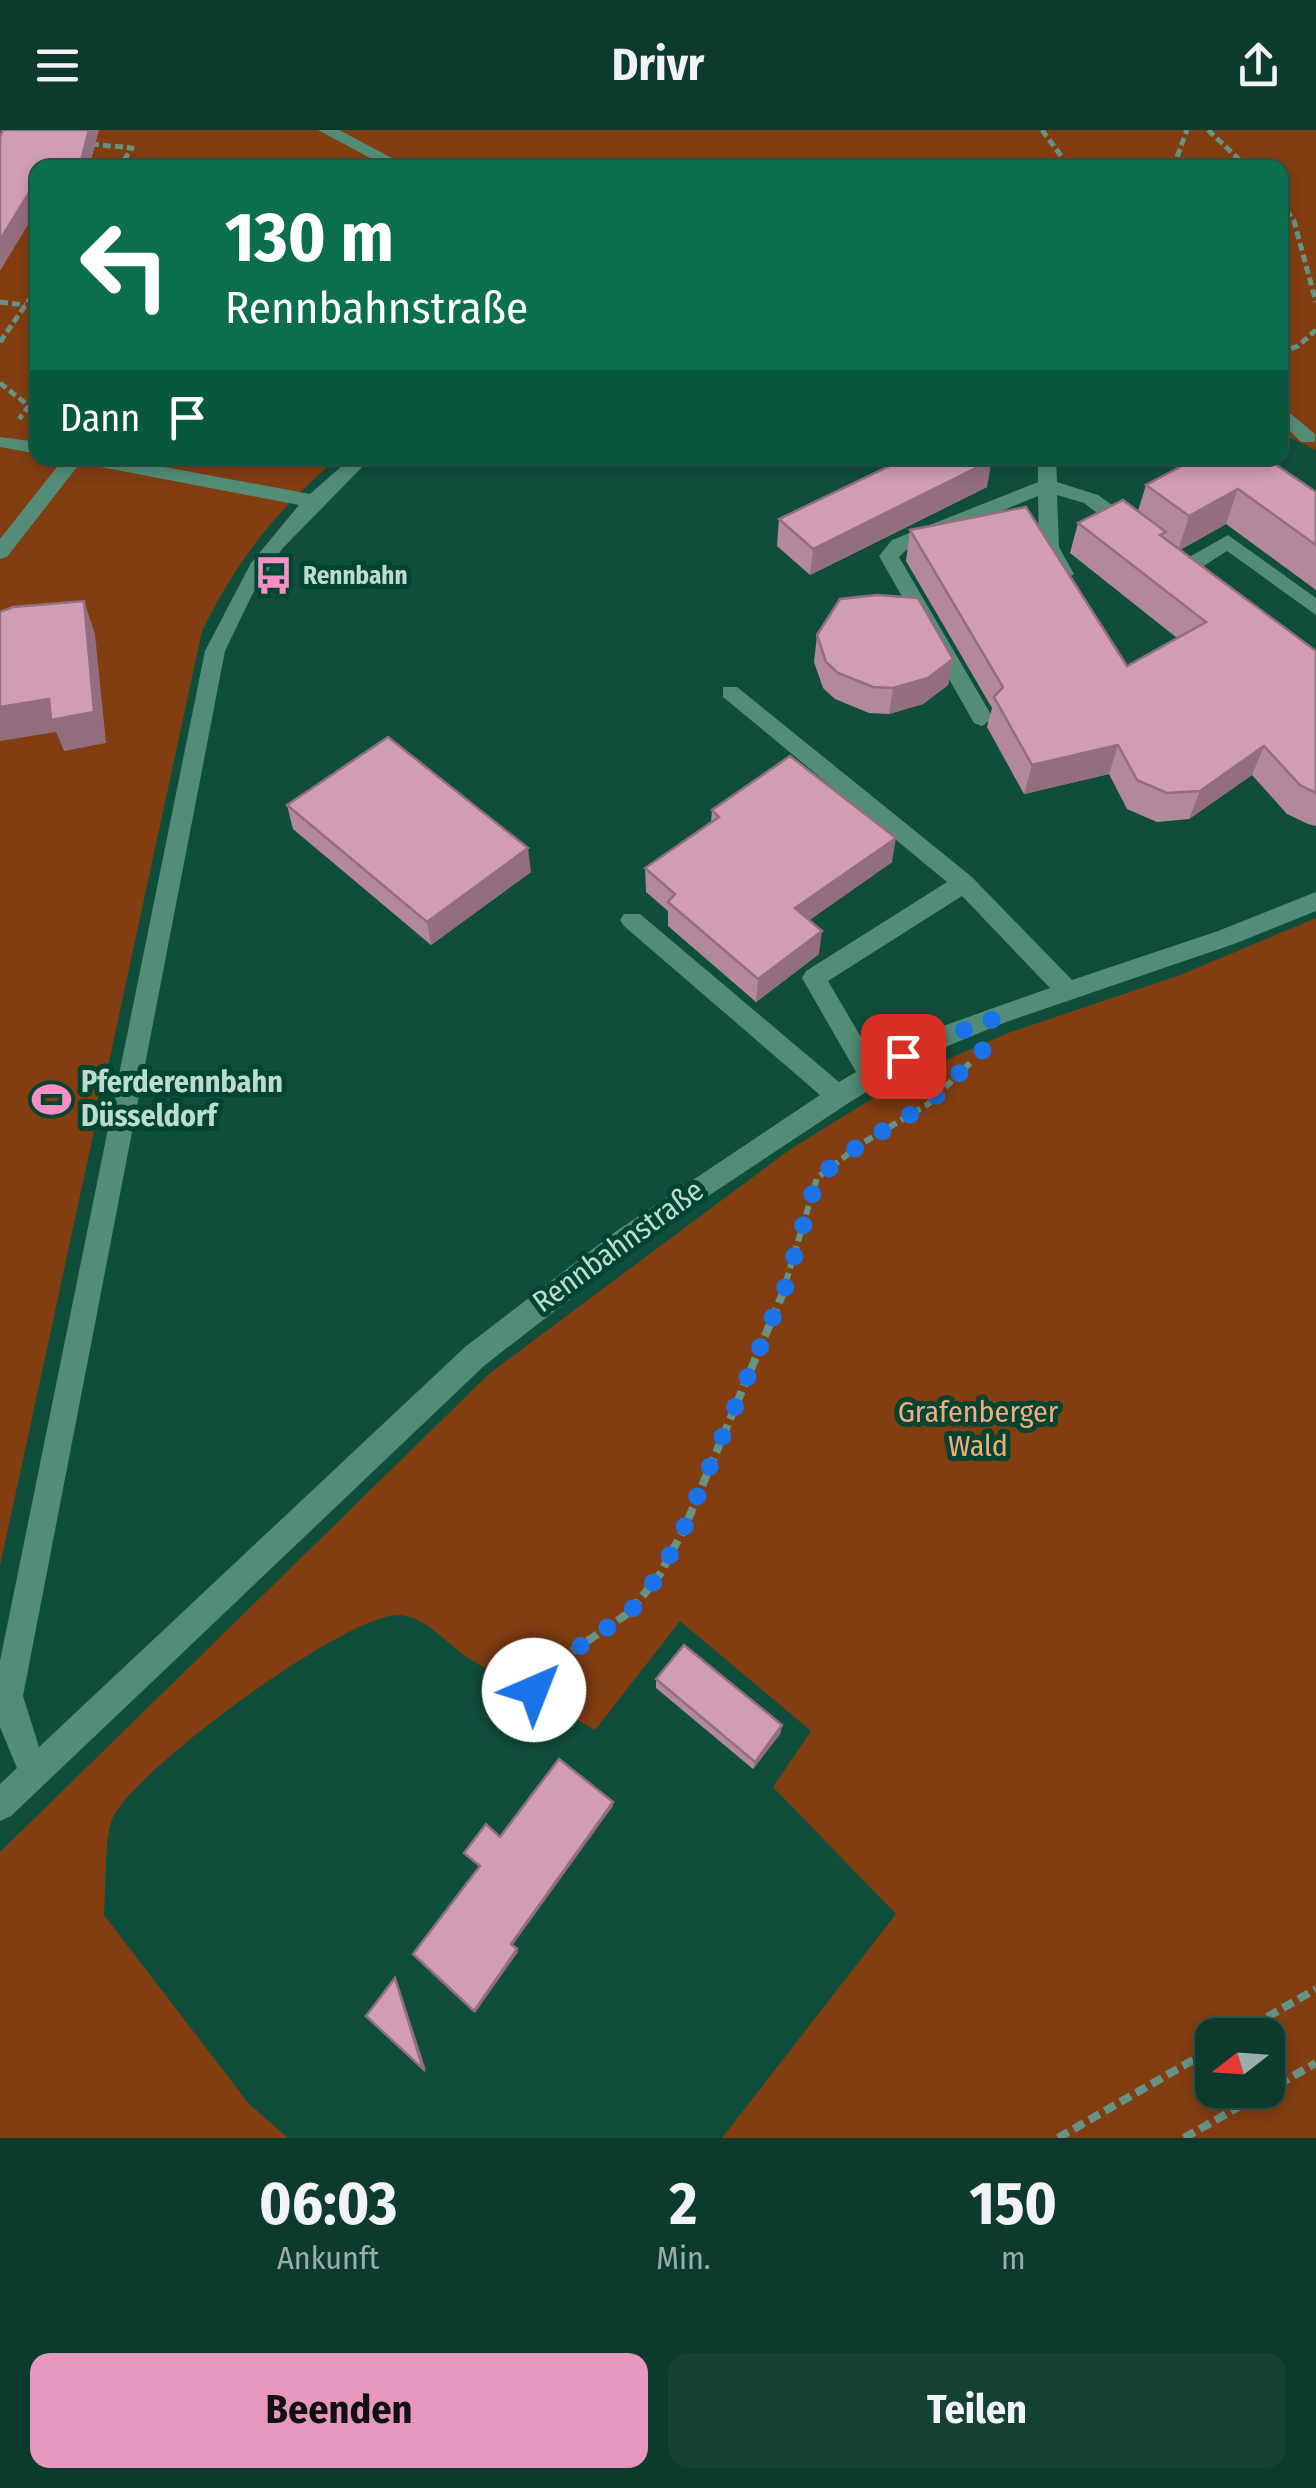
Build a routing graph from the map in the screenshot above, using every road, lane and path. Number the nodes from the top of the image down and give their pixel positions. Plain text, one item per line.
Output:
1 (326, 130) edge
2 (1042, 130) edge
3 (1187, 130) edge
4 (1208, 130) edge
5 (76, 142) edge
6 (124, 160) edge
7 (387, 160) edge
8 (1064, 160) edge
9 (1176, 160) edge
10 (1240, 160) edge
11 (1288, 212) edge
12 (30, 298) edge
13 (0, 302) edge
14 (1316, 302) edge
15 (25, 305) junction
16 (1316, 330) edge
17 (0, 342) edge
18 (1288, 350) edge
19 (0, 383) edge
20 (1288, 418) edge
21 (1312, 440) edge
22 (3, 442) joint
23 (30, 447) edge
24 (68, 465) edge
25 (124, 465) edge
26 (354, 465) edge
27 (1047, 465) edge
28 (1048, 485) junction
29 (313, 500) junction
30 (0, 552) edge
31 (1076, 595) edge
32 (1316, 608) edge
33 (730, 692) dead end
34 (982, 718) dead end
35 (964, 883) junction
36 (1316, 901) edge
37 (632, 920) dead end
38 (1070, 994) junction
39 (992, 1018) junction
40 (871, 1075) junction
41 (838, 1096) junction
42 (534, 1690) dead end
43 (35, 1770) junction
44 (0, 1805) edge
45 (1316, 1989) edge
46 (1266, 2018) edge
47 (1195, 2060) edge
48 (1316, 2064) edge
49 (1058, 2138) edge
50 (1184, 2138) edge

1 - 7 street
2 - 8 path
3 - 9 path
4 - 10 path
5 - 6 path
11 - 14 path
12 - 15 path
13 - 15 path
15 - 17 path
16 - 18 path
19 - 22 path
20 - 21 street
22 - 23 street
24 - 30 street
25 - 29 street
26 - 29 street
27 - 28 street
28 - 31 street
28 - 32 street
28 - 34 street
29 - 43 street
33 - 35 street
35 - 38 street
35 - 40 street
36 - 38 street, Rennbahnstraße
37 - 41 street
38 - 39 street, Rennbahnstraße
39 - 40 street, Rennbahnstraße
39 - 42 path
40 - 41 street, Rennbahnstraße
41 - 43 street, Rennbahnstraße
43 - 44 street, Rennbahnstraße
45 - 46 path
47 - 49 path
48 - 50 path

